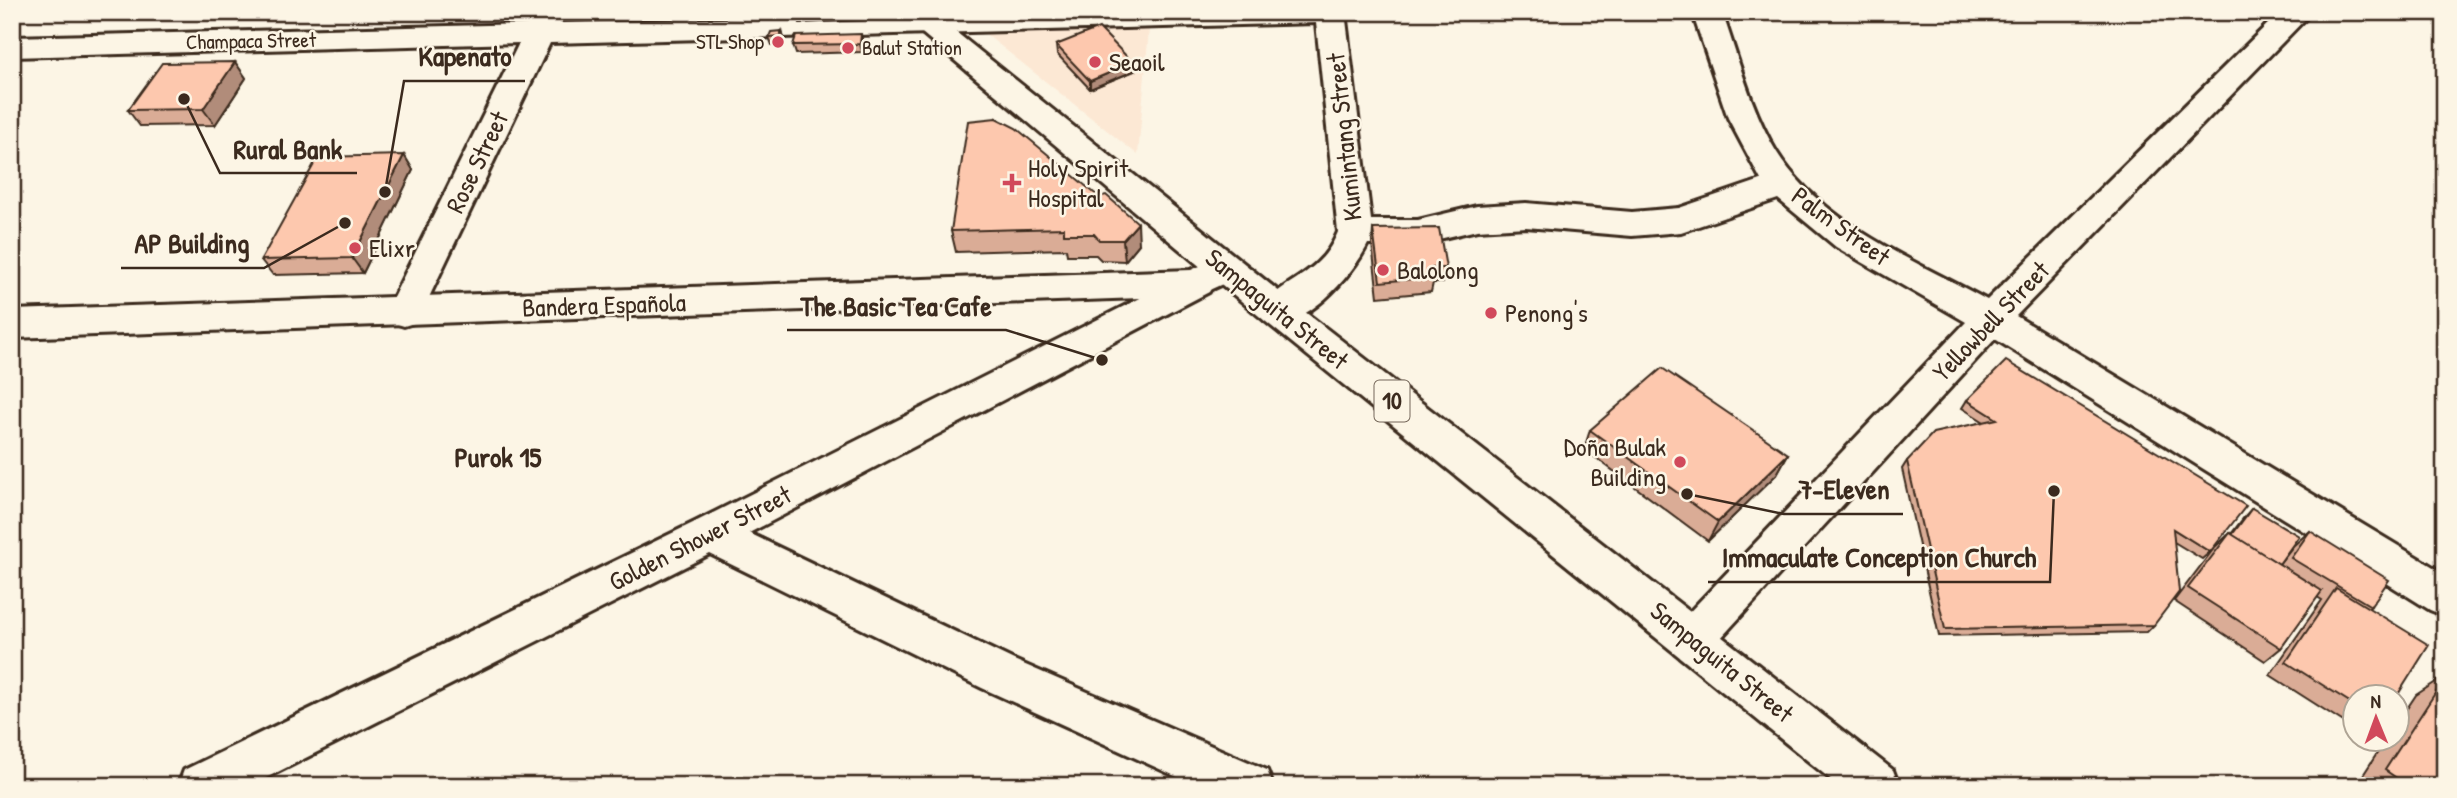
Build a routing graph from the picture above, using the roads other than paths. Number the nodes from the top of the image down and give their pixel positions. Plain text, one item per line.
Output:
1 (1707, 12) edge
2 (2297, 12) edge
3 (1330, 13) edge
4 (919, 18) edge
5 (544, 23) edge
6 (12, 47) edge
7 (1784, 184) junction
8 (1355, 232) junction
9 (1211, 275) junction
10 (1278, 311) junction
11 (404, 312) junction
12 (1991, 319) junction
13 (12, 324) edge
14 (710, 534) junction
15 (2445, 597) edge
16 (1693, 638) junction
17 (201, 786) edge
18 (1250, 786) edge
19 (1876, 786) edge

1 - 7 main road, Palm Street
2 - 12 main road, Yellowbell Street
3 - 4 main road, Champaca Street
3 - 8 main road, Kumintang Street
4 - 5 main road, Champaca Street
4 - 9 main road, Sampaguita Street / 10
5 - 6 main road, Champaca Street
5 - 11 main road, Rose Street
7 - 8 main road
7 - 12 main road, Palm Street
8 - 10 main road, Kumintang Street
9 - 10 main road, Sampaguita Street / 10
9 - 11 main road, Bandera Española
9 - 14 main road, Golden Shower Street
10 - 16 main road, Sampaguita Street / 10
11 - 13 main road, Bandera Española
12 - 15 main road, Palm Street
12 - 16 main road, Yellowbell Street
14 - 17 main road, Golden Shower Street
14 - 18 main road
16 - 19 main road, Sampaguita Street / 10

